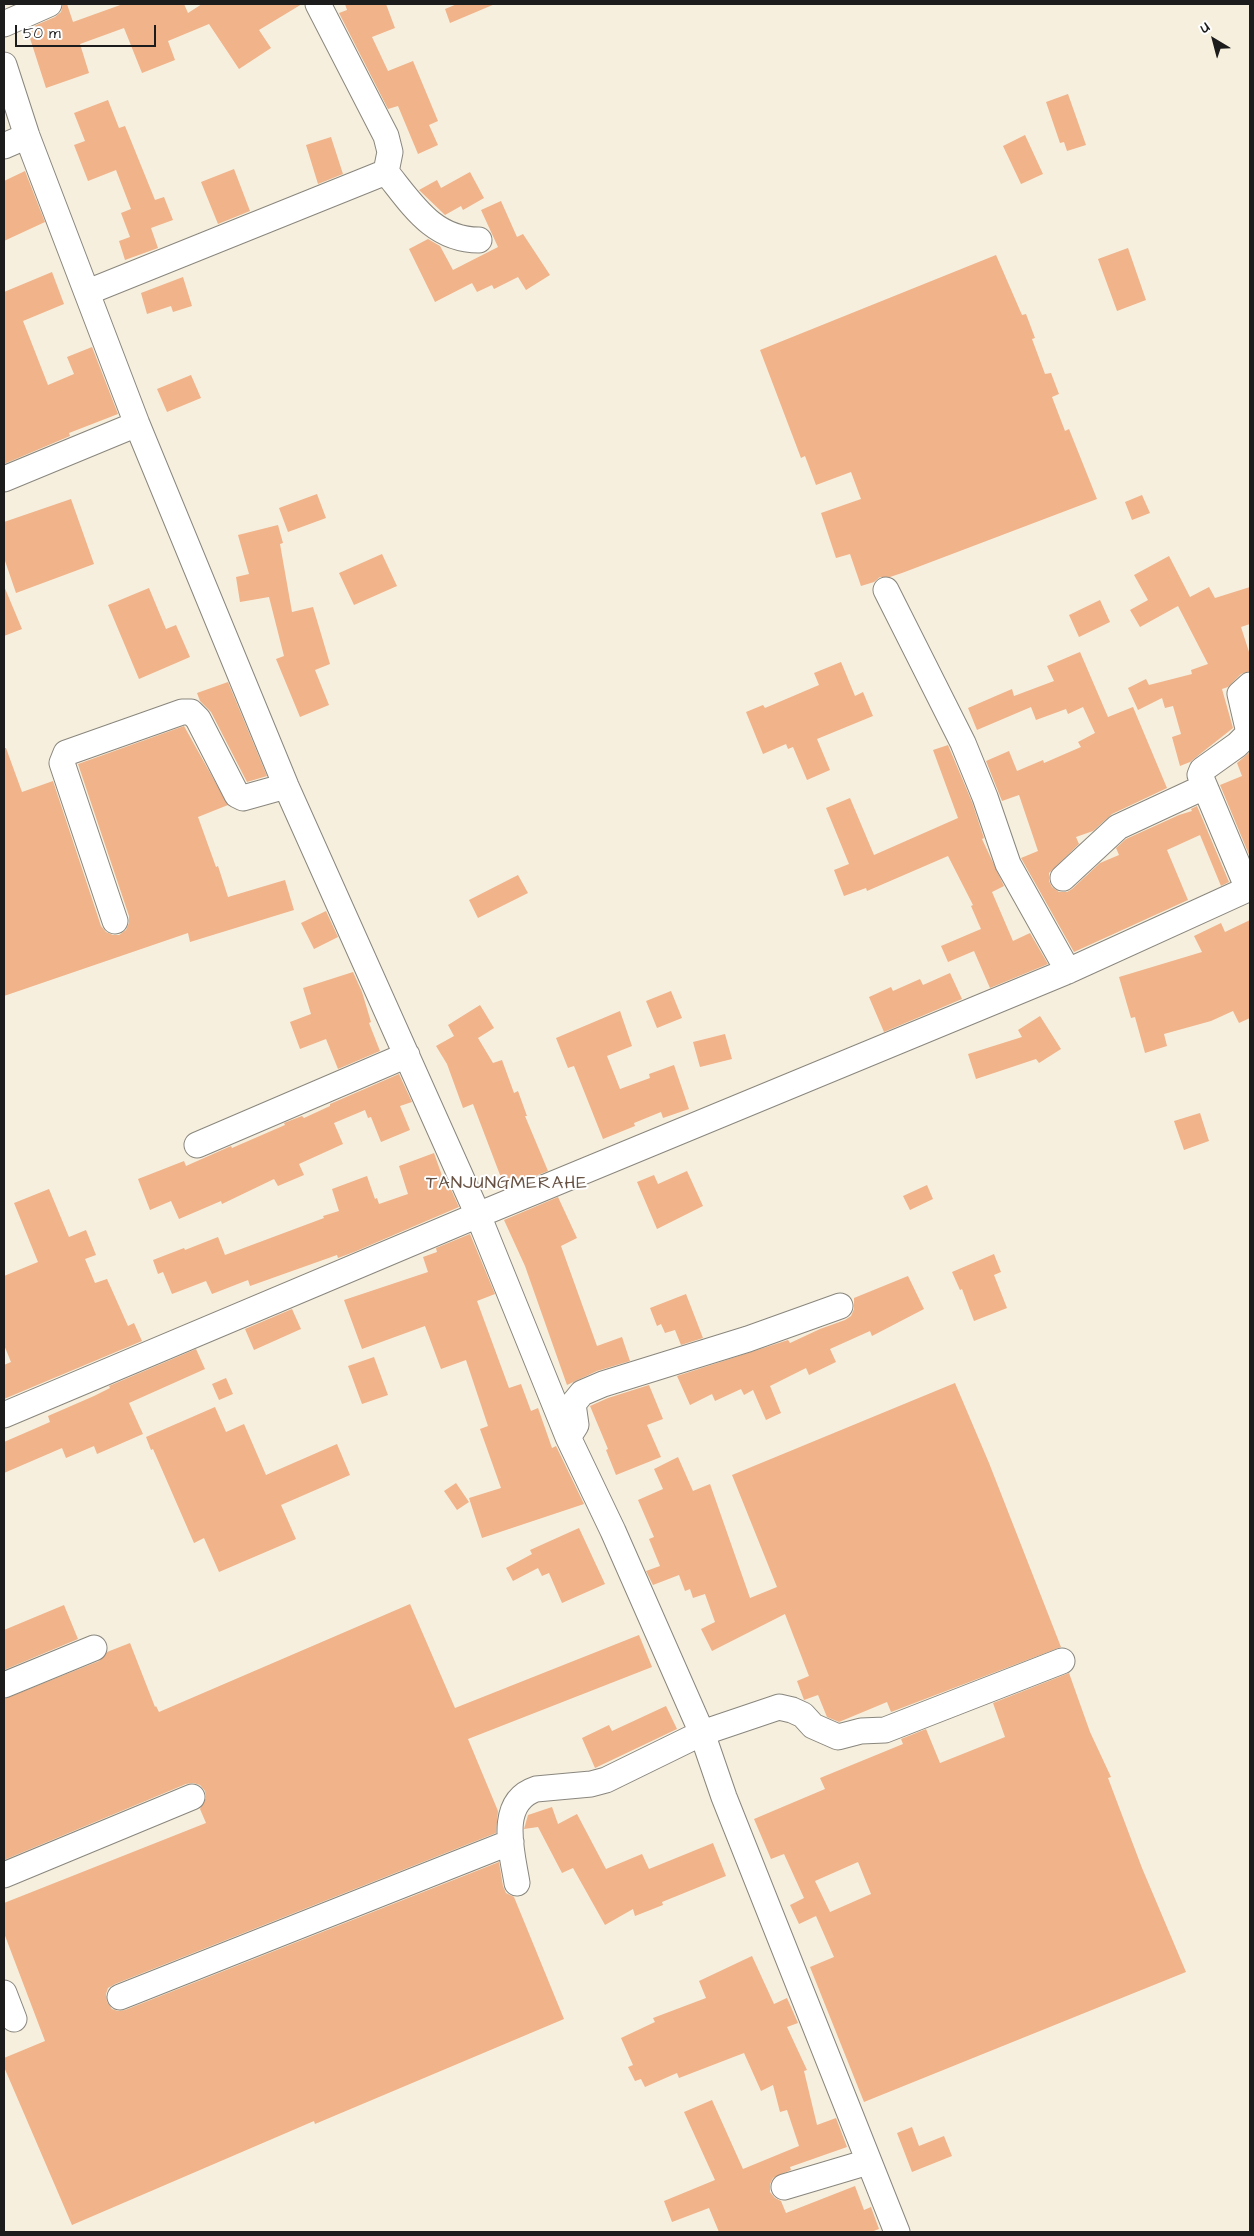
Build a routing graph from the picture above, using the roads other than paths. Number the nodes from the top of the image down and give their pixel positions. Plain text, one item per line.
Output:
1 (49, 4) edge
2 (318, 4) edge
3 (4, 24) edge
4 (4, 65) edge
5 (27, 136) junction
6 (4, 146) edge
7 (386, 172) junction
8 (479, 240) dead end
9 (88, 292) junction
10 (137, 424) junction
11 (4, 479) edge
12 (886, 590) dead end
13 (1250, 684) edge
14 (286, 786) junction
15 (1204, 787) junction
16 (1063, 878) dead end
17 (1249, 889) edge
18 (115, 921) dead end
19 (1068, 970) junction
20 (407, 1055) junction
21 (198, 1145) dead end
22 (478, 1215) junction
23 (840, 1306) dead end
24 (4, 1415) edge
25 (568, 1437) junction
26 (94, 1648) dead end
27 (1062, 1661) dead end
28 (4, 1685) edge
29 (702, 1733) junction
30 (192, 1797) dead end
31 (511, 1842) junction
32 (4, 1875) edge
33 (517, 1883) dead end
34 (4, 1993) edge
35 (120, 1998) dead end
36 (14, 2019) dead end
37 (868, 2162) junction
38 (784, 2187) dead end
39 (897, 2232) edge

1 - 3 street
2 - 7 street
4 - 5 street
5 - 6 street
5 - 9 street
7 - 8 street
7 - 9 street
9 - 10 street
10 - 11 street
10 - 14 street
12 - 19 street
13 - 15 street
14 - 18 street
14 - 20 street
15 - 16 street
15 - 17 street
17 - 19 street
19 - 22 street
20 - 21 street
20 - 22 street
22 - 24 street
22 - 25 street
23 - 25 street
25 - 29 street
26 - 28 street
27 - 29 street
29 - 31 street
29 - 37 street
30 - 32 street
31 - 33 street
31 - 35 street
34 - 36 street
37 - 38 street
37 - 39 street

